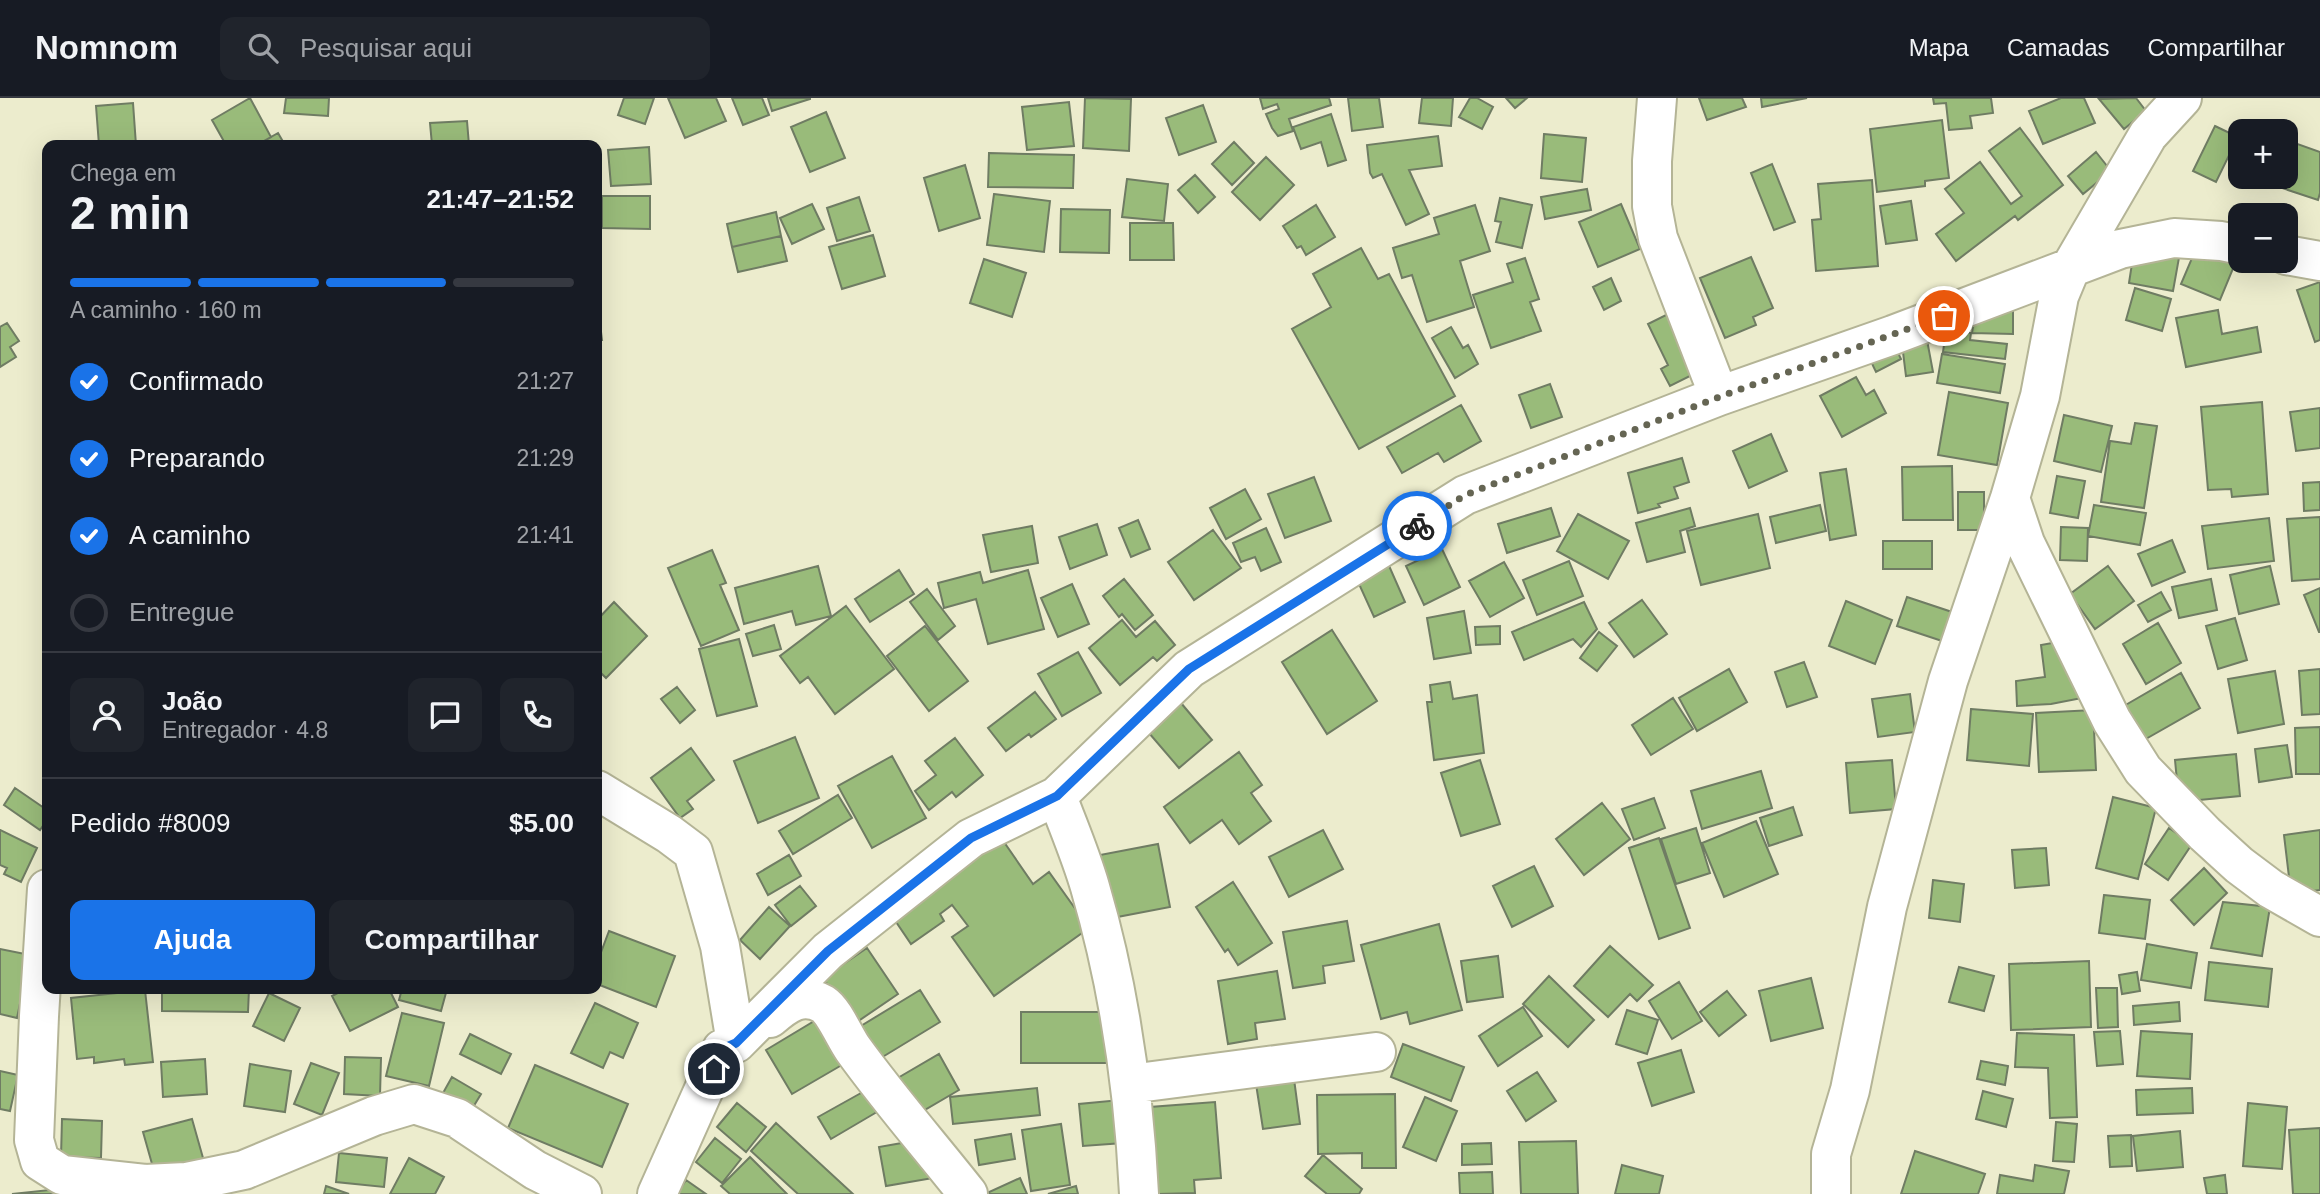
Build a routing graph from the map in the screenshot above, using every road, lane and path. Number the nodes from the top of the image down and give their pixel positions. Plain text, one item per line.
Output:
1 (1657, 98) edge
2 (2182, 98) edge
3 (2228, 242) edge
4 (2298, 257) edge
5 (2320, 261) edge
6 (2071, 267) junction
7 (1719, 397) junction
8 (2010, 498) junction
9 (602, 793) edge
10 (1057, 796) junction
11 (2320, 917) edge
12 (42, 968) edge
13 (1376, 1052) dead end
14 (725, 1056) junction
15 (1130, 1084) junction
16 (582, 1194) edge
17 (657, 1194) edge
18 (968, 1194) edge
19 (1139, 1194) edge
20 (1832, 1194) edge

1 - 7 street
2 - 6 street
3 - 6 street
4 - 5 street
6 - 7 street
6 - 8 street
7 - 10 street
8 - 11 street
8 - 20 street
9 - 14 street
10 - 14 street
10 - 15 street
12 - 16 street
13 - 15 street
14 - 17 street
14 - 18 street
15 - 19 street

